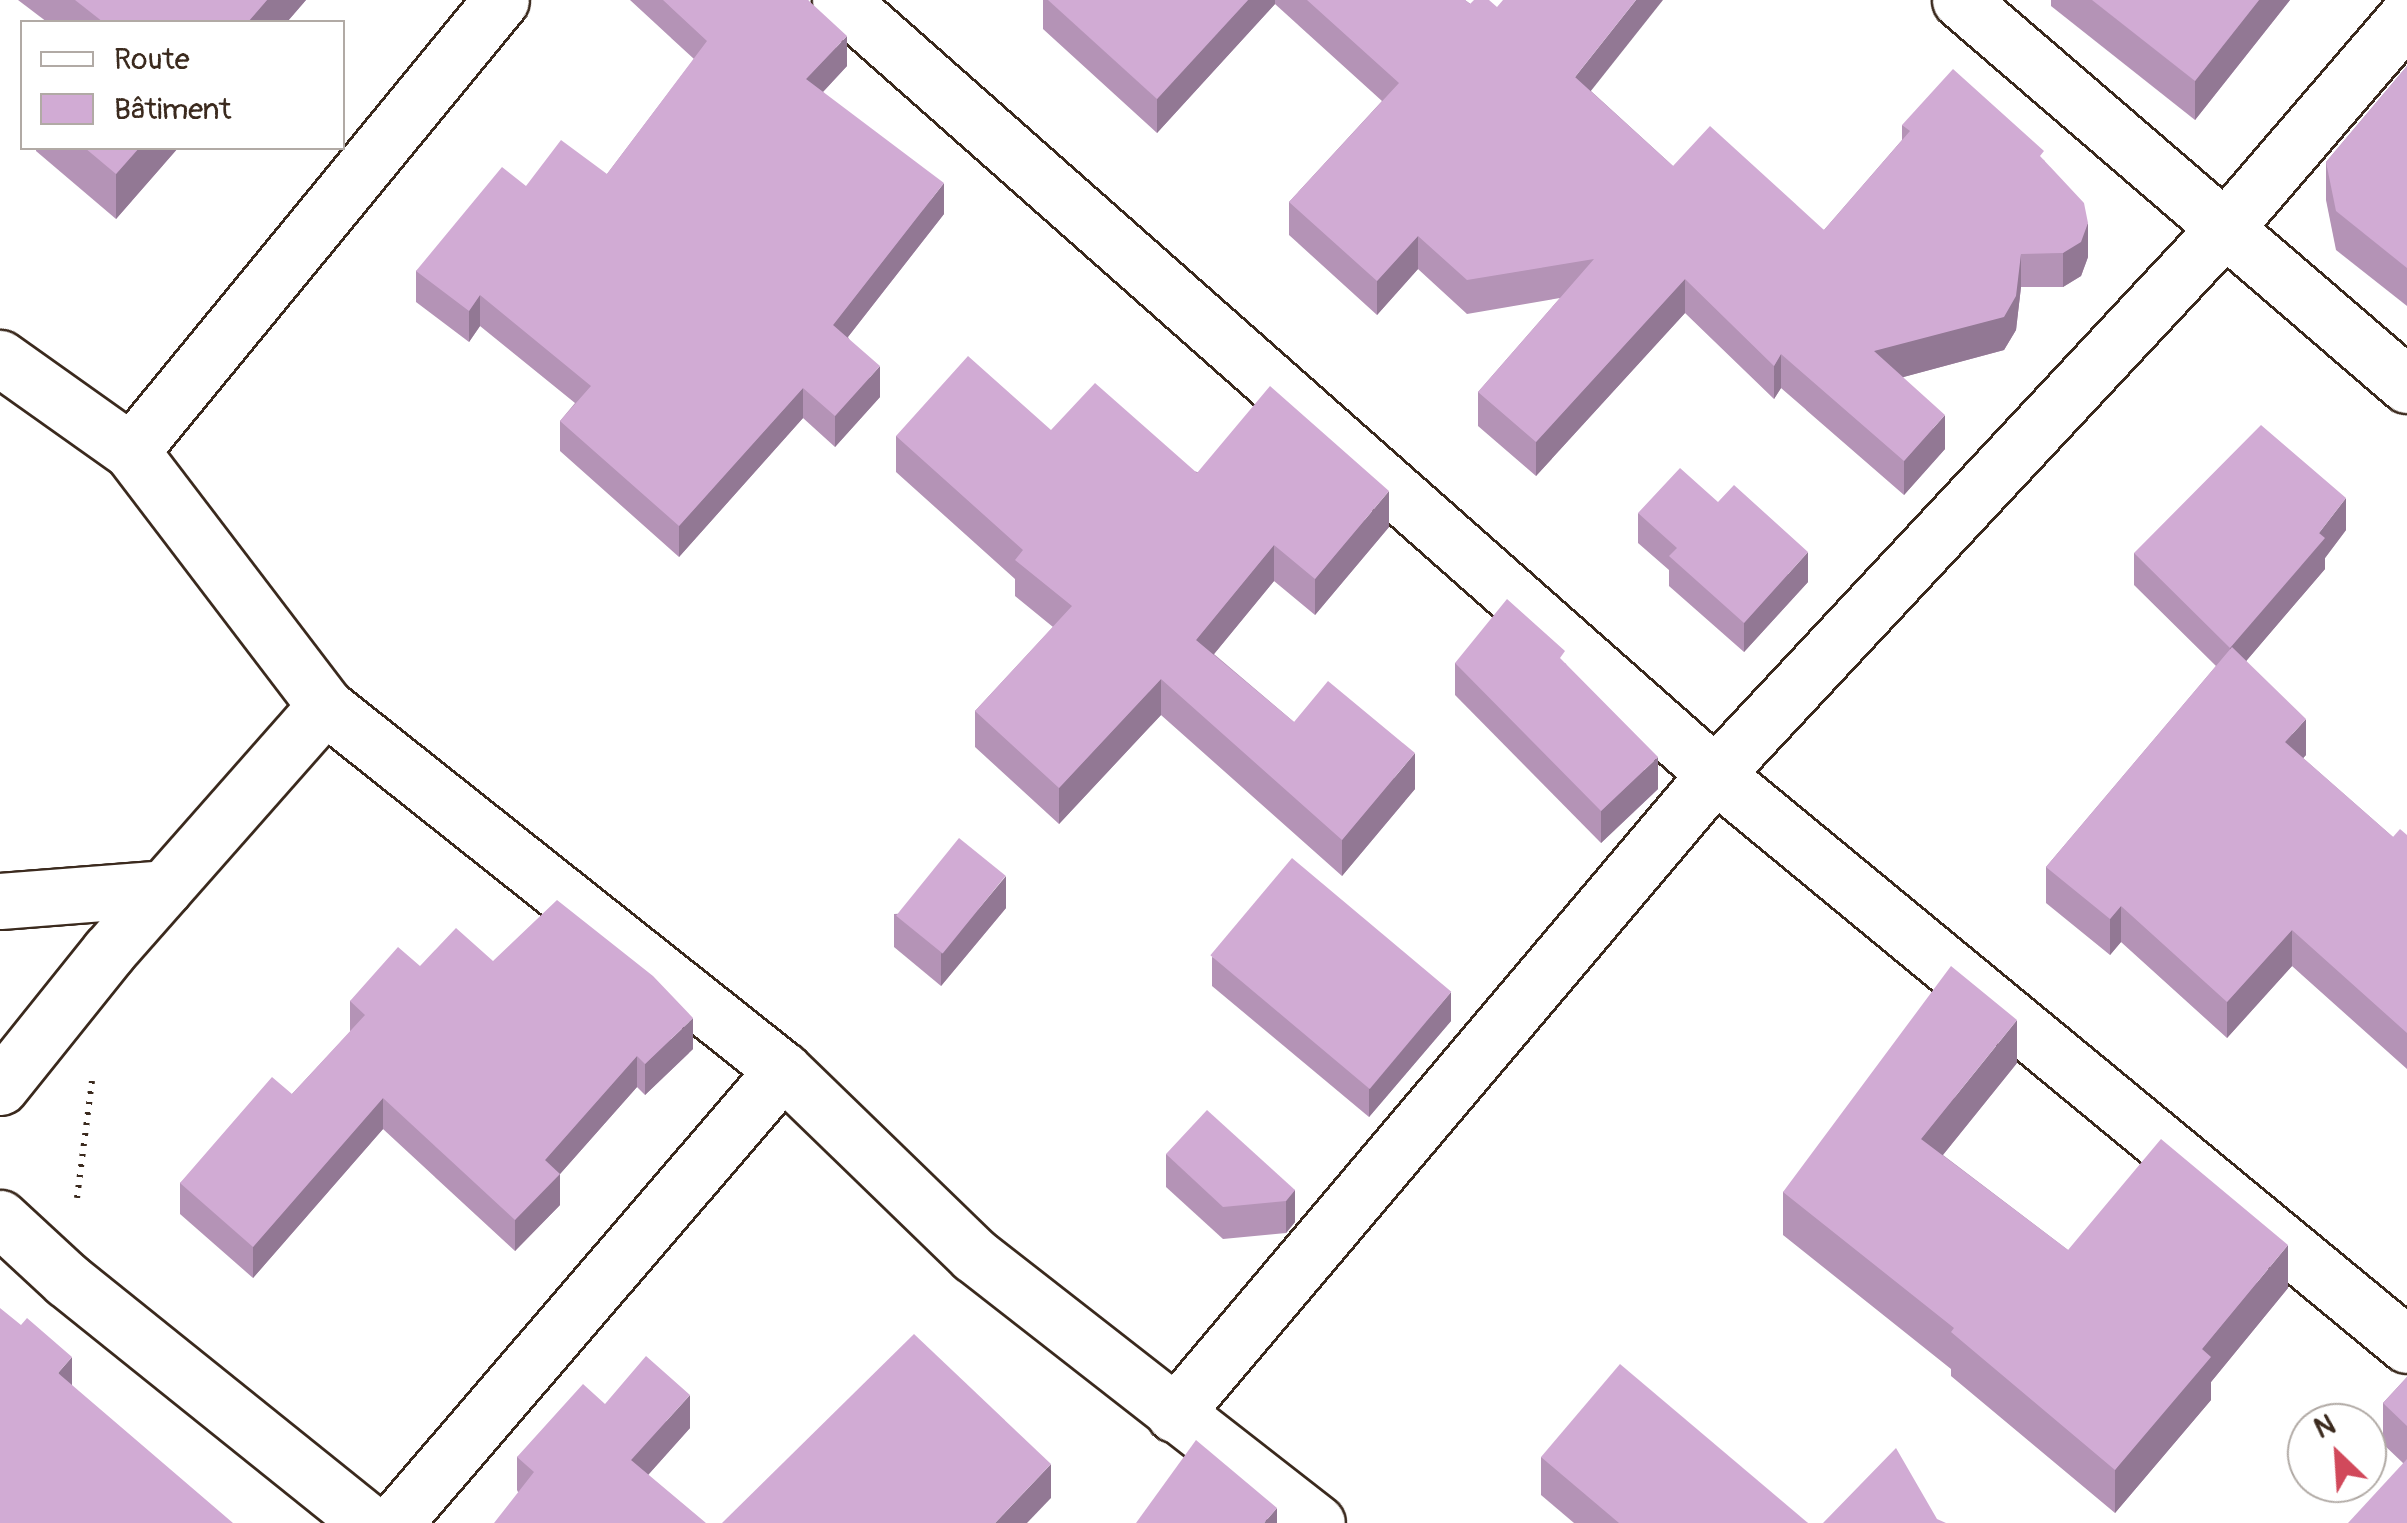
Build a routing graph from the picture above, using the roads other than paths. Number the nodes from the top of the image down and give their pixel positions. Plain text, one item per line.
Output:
1 (501, 0) edge
2 (840, 0) edge
3 (1960, 0) edge
4 (2407, 16) edge
5 (2224, 229) junction
6 (0, 358) edge
7 (2407, 386) edge
8 (130, 450) junction
9 (325, 706) junction
10 (1716, 774) junction
11 (164, 888) junction
12 (0, 902) edge
13 (784, 1070) junction
14 (0, 1087) edge
15 (0, 1218) edge
16 (2407, 1345) edge
17 (1174, 1414) junction
18 (368, 1523) edge
19 (394, 1523) edge
20 (1317, 1523) edge

1 - 8 street
2 - 10 street
3 - 5 street
4 - 5 street
5 - 7 street
5 - 10 street
6 - 8 street
8 - 9 street
9 - 11 street
9 - 13 street
10 - 16 street
10 - 17 street
11 - 12 street
11 - 14 street
13 - 17 street
13 - 19 street
15 - 18 street
17 - 20 street

